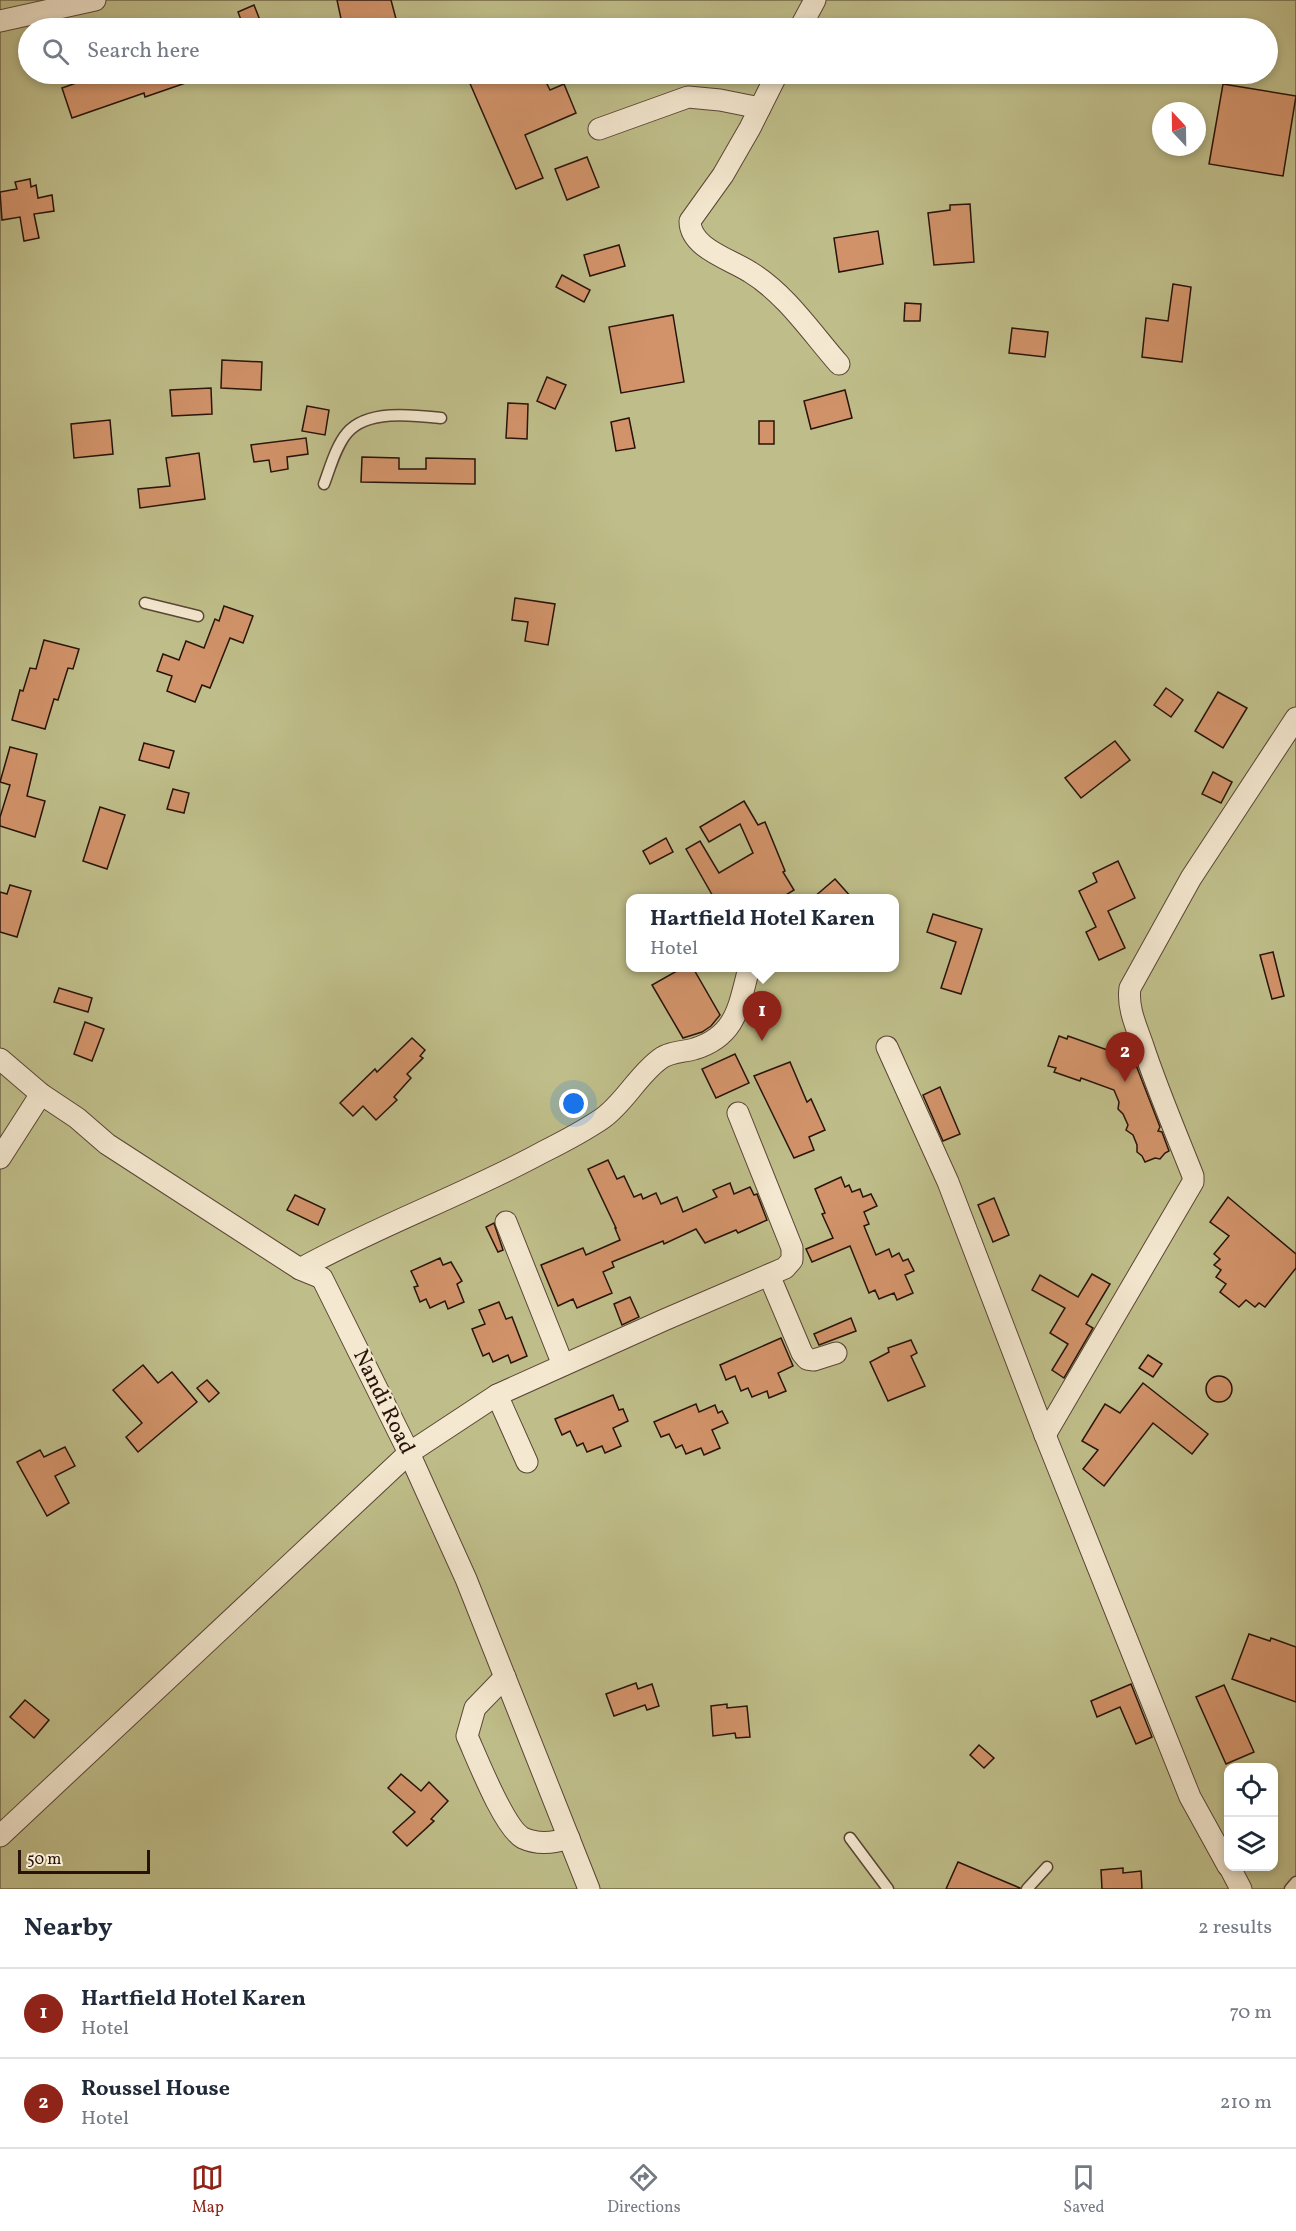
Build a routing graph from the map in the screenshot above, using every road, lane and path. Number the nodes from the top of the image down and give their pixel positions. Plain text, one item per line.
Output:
1 (94, 0) edge
2 (815, 0) edge
3 (805, 18) edge
4 (0, 21) edge
5 (772, 84) edge
6 (760, 108) junction
7 (599, 129) dead end
8 (839, 364) dead end
9 (441, 418) dead end
10 (324, 484) dead end
11 (145, 603) dead end
12 (198, 616) dead end
13 (1296, 718) edge
14 (748, 972) edge
15 (887, 1047) dead end
16 (0, 1059) edge
17 (41, 1094) junction
18 (738, 1113) dead end
19 (0, 1158) edge
20 (506, 1222) dead end
21 (300, 1269) junction
22 (769, 1275) junction
23 (836, 1353) dead end
24 (563, 1365) junction
25 (497, 1395) junction
26 (1045, 1435) junction
27 (409, 1454) junction
28 (527, 1462) dead end
29 (505, 1677) junction
30 (0, 1836) edge
31 (569, 1838) junction
32 (850, 1838) dead end
33 (1224, 1857) edge
34 (1047, 1867) dead end
35 (1232, 1871) edge
36 (1296, 1882) edge
37 (589, 1889) edge
38 (888, 1889) edge
39 (1027, 1889) edge
40 (1241, 1889) edge
41 (1290, 1889) edge

1 - 4 street
2 - 3 street
5 - 6 street
6 - 7 street
6 - 8 street
9 - 10 lane
11 - 12 lane
13 - 26 street
14 - 21 street
15 - 26 street
16 - 17 street, Nandi Road
17 - 19 street
17 - 21 street, Nandi Road
18 - 22 street
20 - 24 street
21 - 27 street, Nandi Road
22 - 23 street
22 - 24 street
24 - 25 street
25 - 27 street
25 - 28 street
26 - 33 street
27 - 29 street, Nandi Road
27 - 30 street
29 - 31 street, Nandi Road
29 - 31 street
31 - 37 street, Nandi Road
32 - 38 lane
34 - 39 lane
35 - 40 street
36 - 41 lane

